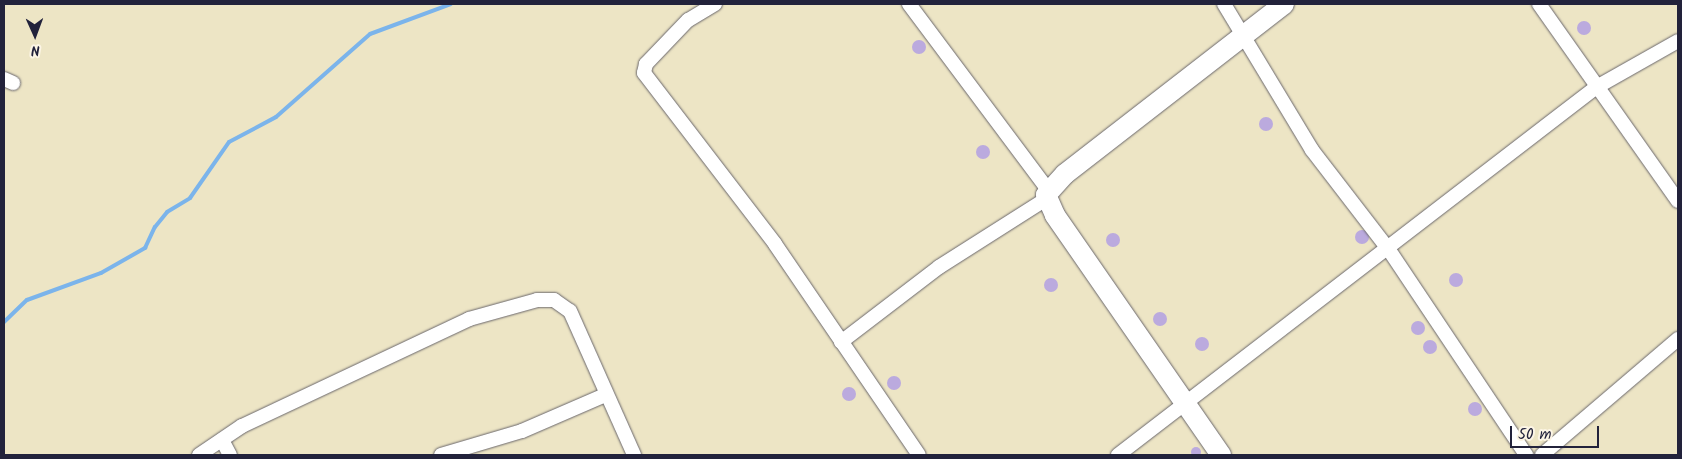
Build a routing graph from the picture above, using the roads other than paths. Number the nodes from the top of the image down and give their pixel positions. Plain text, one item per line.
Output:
1 (715, 4) edge
2 (909, 4) edge
3 (1224, 4) edge
4 (1284, 4) edge
5 (1539, 4) edge
6 (1243, 34) junction
7 (1678, 41) edge
8 (1595, 88) junction
9 (1047, 195) junction
10 (1678, 201) edge
11 (1389, 250) junction
12 (1678, 339) edge
13 (842, 342) junction
14 (606, 395) junction
15 (1183, 402) junction
16 (222, 440) junction
17 (199, 455) edge
18 (230, 455) edge
19 (441, 455) edge
20 (634, 455) edge
21 (919, 455) edge
22 (1118, 455) edge
23 (1221, 455) edge
24 (1526, 455) edge
25 (1542, 455) edge

1 - 13 street
2 - 9 street
3 - 6 street
4 - 6 street
5 - 8 street
6 - 9 street
6 - 11 street
7 - 8 street
8 - 10 street
8 - 11 street
9 - 13 street
9 - 15 street
11 - 15 street
11 - 24 street
12 - 25 street
13 - 21 street
14 - 16 street
14 - 19 street
14 - 20 street
15 - 22 street
15 - 23 street
16 - 17 street
16 - 18 street

